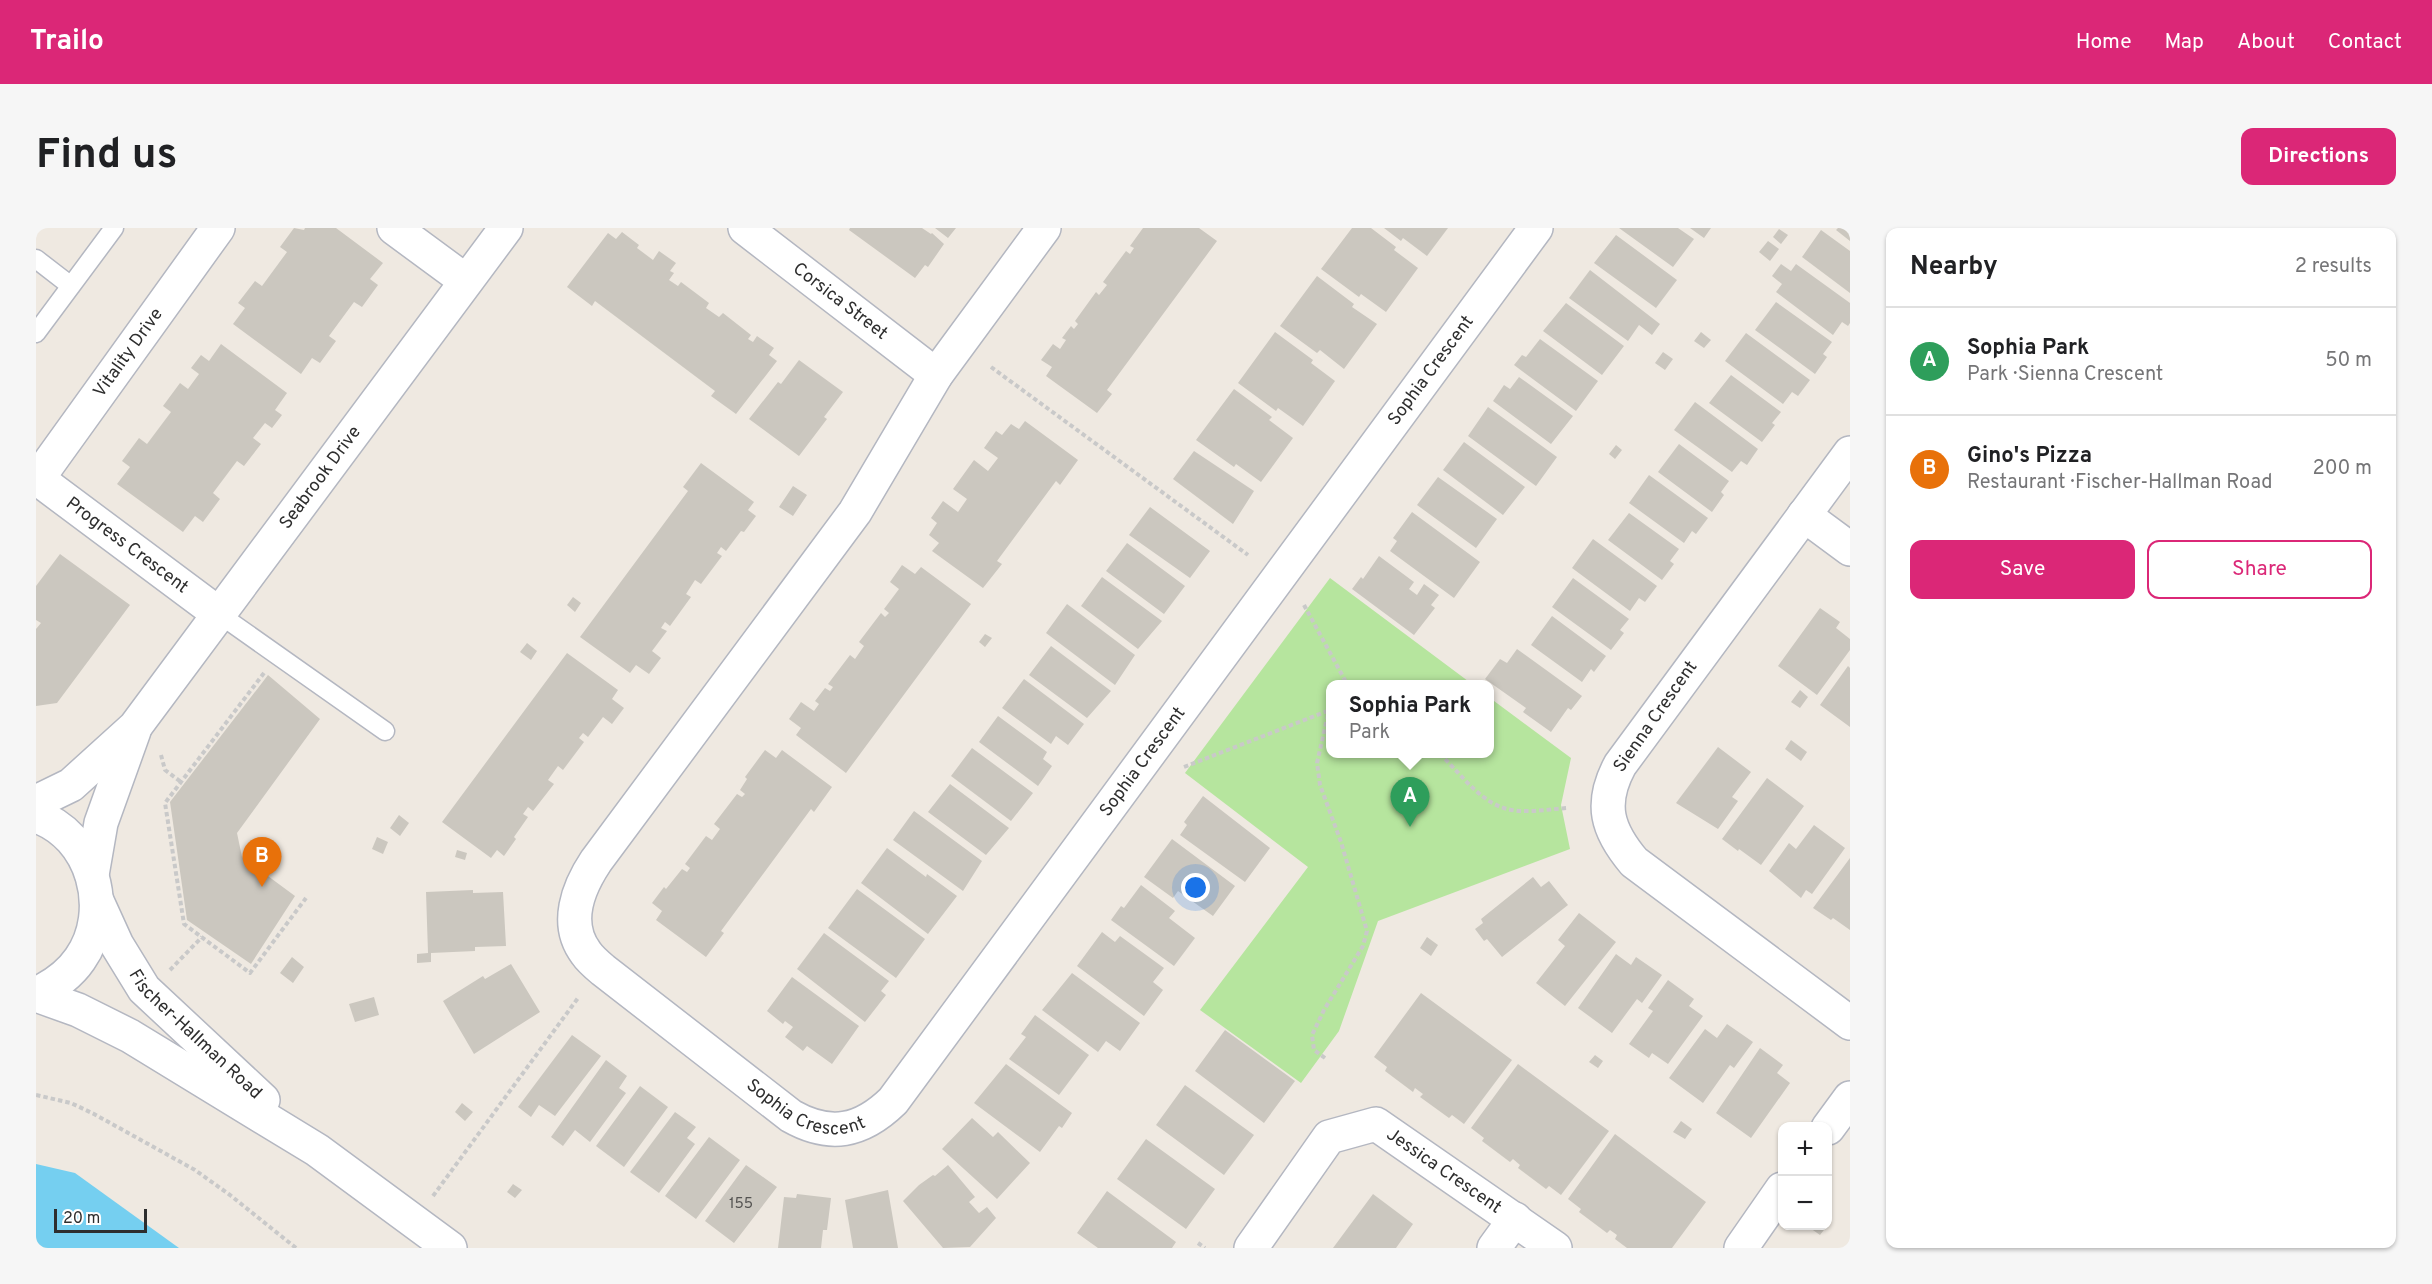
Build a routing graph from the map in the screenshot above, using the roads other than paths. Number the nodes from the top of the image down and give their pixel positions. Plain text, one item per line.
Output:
1 (114, 228) edge
2 (218, 228) edge
3 (394, 228) edge
4 (506, 228) edge
5 (745, 228) edge
6 (1044, 228) edge
7 (1536, 228) edge
8 (36, 260) edge
9 (466, 281) junction
10 (71, 286) junction
11 (36, 333) edge
12 (936, 375) junction
13 (1850, 453) edge
14 (37, 480) edge
15 (1804, 515) junction
16 (1850, 549) edge
17 (219, 614) junction
18 (135, 727) junction
19 (386, 730) dead end
20 (36, 802) edge
21 (36, 816) edge
22 (95, 888) junction
23 (36, 994) edge
24 (1850, 1023) edge
25 (1850, 1098) edge
26 (1832, 1122) edge
27 (317, 1150) junction
28 (1778, 1196) edge
29 (1515, 1219) junction
30 (450, 1248) edge
31 (1251, 1248) edge
32 (1494, 1248) edge
33 (1555, 1248) edge
34 (1741, 1248) edge

1 - 10 lane
2 - 14 street, Vitality Drive
3 - 9 street
4 - 9 street, Seabrook Drive
5 - 12 street, Corsica Street
6 - 12 street, Sophia Crescent
7 - 12 street, Sophia Crescent
8 - 10 lane
9 - 17 street, Seabrook Drive
10 - 11 lane
13 - 15 street, Sienna Crescent
14 - 17 street, Progress Crescent
15 - 16 street
15 - 24 street, Sienna Crescent
17 - 18 street, Seabrook Drive
17 - 19 lane
18 - 20 street, Seabrook Drive
18 - 22 street, Seabrook Drive
21 - 22 street, Fischer-Hallman Road
22 - 23 street, Seabrook Drive
22 - 27 street, Fischer-Hallman Road
23 - 27 street, Fischer-Hallman Road
25 - 26 street
27 - 30 street, Fischer-Hallman Road
28 - 34 street
29 - 31 street, Jessica Crescent
29 - 32 street, Jessica Crescent
29 - 33 street, Jessica Crescent

